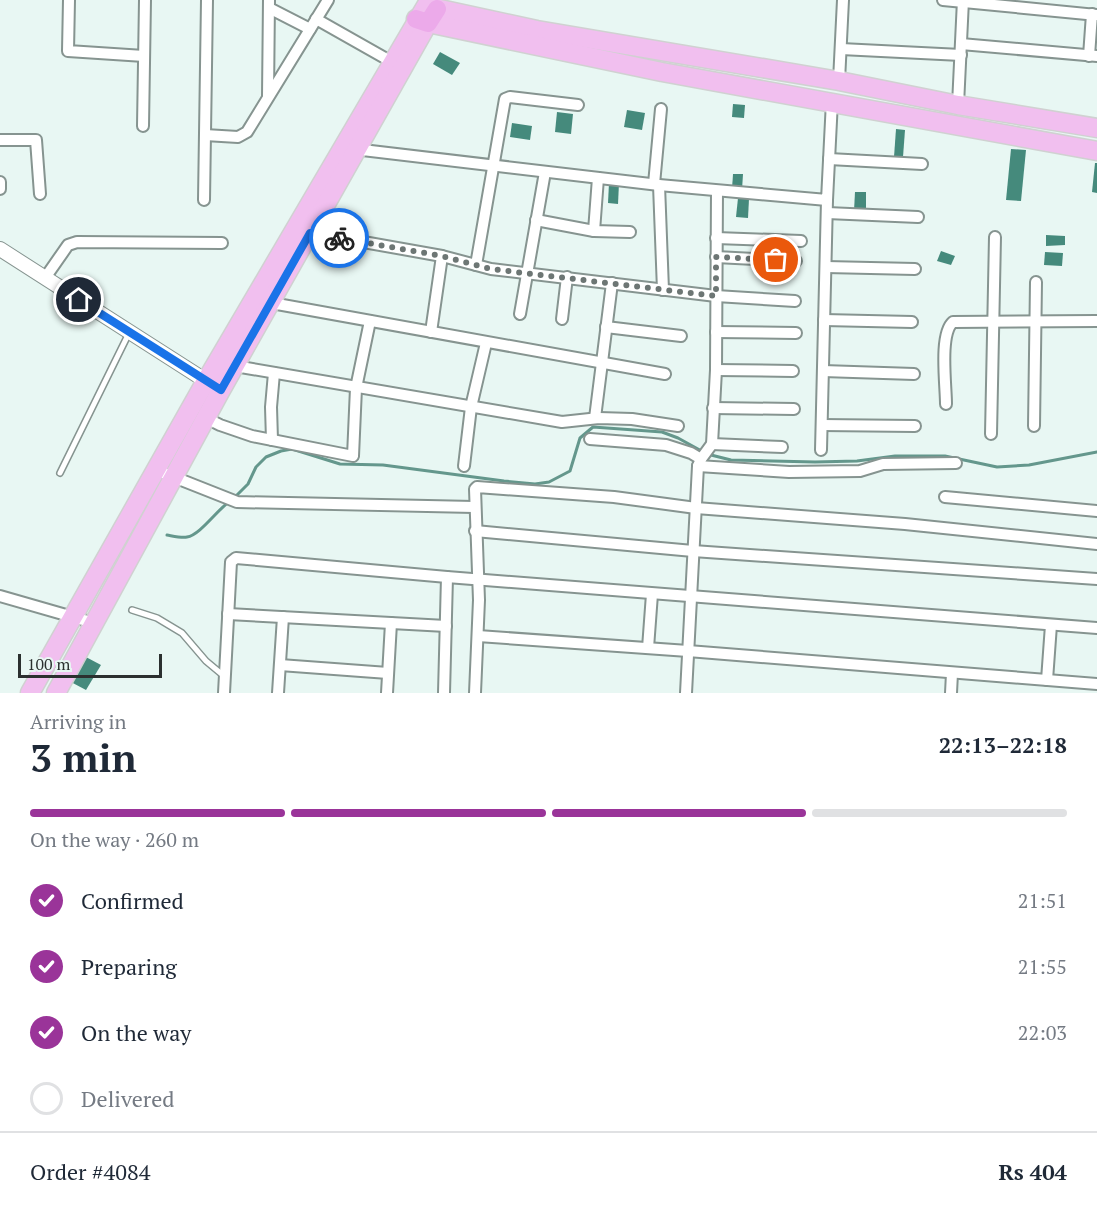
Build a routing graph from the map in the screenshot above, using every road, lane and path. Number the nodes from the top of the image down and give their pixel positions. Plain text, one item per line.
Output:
1 (69, 0) edge
2 (145, 0) edge
3 (207, 0) edge
4 (328, 0) edge
5 (843, 0) edge
6 (943, 0) edge
7 (963, 0) edge
8 (269, 4) edge
9 (430, 10) edge
10 (1095, 14) edge
11 (316, 19) junction
12 (310, 29) junction
13 (841, 49) junction
14 (961, 49) junction
15 (144, 56) junction
16 (1093, 56) edge
17 (392, 62) junction
18 (839, 81) junction
19 (268, 98) junction
20 (832, 101) junction
21 (578, 105) dead end
22 (958, 105) junction
23 (661, 109) dead end
24 (143, 126) dead end
25 (1097, 128) edge
26 (205, 135) junction
27 (0, 140) edge
28 (349, 149) junction
29 (1097, 151) edge
30 (829, 159) junction
31 (922, 164) dead end
32 (492, 166) junction
33 (545, 172) junction
34 (598, 178) junction
35 (0, 182) edge
36 (656, 184) junction
37 (0, 189) edge
38 (717, 191) junction
39 (40, 194) dead end
40 (204, 200) dead end
41 (827, 201) junction
42 (827, 213) junction
43 (918, 217) dead end
44 (537, 220) junction
45 (302, 231) junction
46 (594, 231) junction
47 (630, 232) dead end
48 (995, 237) dead end
49 (717, 238) junction
50 (801, 241) dead end
51 (222, 243) dead end
52 (0, 249) edge
53 (442, 256) junction
54 (716, 257) junction
55 (796, 261) dead end
56 (476, 265) junction
57 (826, 267) junction
58 (915, 269) dead end
59 (527, 272) junction
60 (567, 277) junction
61 (45, 278) junction
62 (1036, 282) dead end
63 (612, 283) junction
64 (663, 290) junction
65 (716, 296) junction
66 (262, 301) junction
67 (795, 301) dead end
68 (520, 314) dead end
69 (562, 319) dead end
70 (824, 320) junction
71 (370, 321) junction
72 (993, 321) junction
73 (1036, 321) junction
74 (1097, 321) edge
75 (912, 322) dead end
76 (606, 327) junction
77 (130, 332) junction
78 (431, 332) junction
79 (716, 332) junction
80 (796, 333) dead end
81 (681, 336) dead end
82 (486, 343) junction
83 (602, 364) junction
84 (234, 366) junction
85 (716, 370) junction
86 (793, 370) dead end
87 (823, 371) junction
88 (274, 373) junction
89 (664, 374) dead end
90 (914, 374) dead end
91 (213, 386) junction
92 (356, 387) junction
93 (946, 404) dead end
94 (471, 407) junction
95 (713, 408) junction
96 (794, 409) dead end
97 (206, 418) junction
98 (595, 418) junction
99 (822, 425) junction
100 (678, 426) dead end
101 (915, 426) dead end
102 (1034, 426) dead end
103 (991, 434) dead end
104 (590, 438) dead end
105 (272, 440) junction
106 (782, 447) dead end
107 (821, 450) dead end
108 (704, 454) junction
109 (956, 463) dead end
110 (465, 466) dead end
111 (156, 471) junction
112 (60, 473) dead end
113 (173, 478) junction
114 (945, 497) dead end
115 (474, 507) junction
116 (696, 508) junction
117 (1097, 511) edge
118 (123, 528) junction
119 (475, 531) junction
120 (141, 537) junction
121 (1097, 544) edge
122 (693, 551) junction
123 (447, 577) junction
124 (478, 579) junction
125 (1097, 579) edge
126 (652, 594) junction
127 (0, 596) edge
128 (690, 597) junction
129 (132, 610) dead end
130 (228, 614) junction
131 (73, 617) junction
132 (283, 617) junction
133 (94, 623) junction
134 (391, 623) junction
135 (1051, 625) junction
136 (446, 626) junction
137 (1097, 628) edge
138 (478, 636) junction
139 (648, 648) junction
140 (688, 651) junction
141 (280, 665) junction
142 (388, 673) junction
143 (952, 673) junction
144 (225, 677) junction
145 (1047, 680) junction
146 (1097, 684) edge
147 (30, 693) edge
148 (56, 693) edge
149 (224, 693) edge
150 (278, 693) edge
151 (387, 693) edge
152 (444, 693) edge
153 (475, 693) edge
154 (686, 693) edge
155 (951, 693) edge

1 - 15 street
2 - 15 street
3 - 26 street
4 - 11 street
5 - 13 street
6 - 7 street
7 - 10 street
7 - 14 street
8 - 12 street
8 - 19 street
9 - 17 main road
9 - 18 main road
9 - 20 main road
9 - 28 main road
10 - 16 street
11 - 12 street
11 - 17 street
12 - 19 street
13 - 14 street
13 - 18 street
14 - 16 street
14 - 22 street
15 - 24 street
17 - 28 main road
18 - 22 main road
19 - 26 street
20 - 29 main road
20 - 30 street
21 - 32 street
22 - 25 main road
23 - 36 street
26 - 40 street
27 - 39 street
28 - 32 street
28 - 45 main road
30 - 31 street
30 - 41 street
32 - 33 street
32 - 56 street
33 - 34 street
33 - 44 street
34 - 36 street
34 - 46 street
35 - 37 street
36 - 38 street
36 - 64 street
38 - 41 street
38 - 49 street
41 - 42 street
42 - 43 street
42 - 57 street
44 - 46 street
44 - 59 street
45 - 53 street
45 - 66 main road
46 - 47 street
48 - 72 street
49 - 50 street
49 - 54 street
51 - 61 street
52 - 61 street
53 - 56 street
53 - 78 street
54 - 55 street
54 - 65 street
56 - 59 street
57 - 58 street
57 - 70 street
59 - 60 street
59 - 68 street
60 - 63 street
60 - 69 street
61 - 77 street
62 - 73 street
63 - 64 street
63 - 76 street
64 - 65 street
65 - 67 street
65 - 79 street
66 - 71 street
66 - 84 main road
66 - 91 main road
70 - 75 street
70 - 87 street
71 - 78 street
71 - 92 street
72 - 73 street
72 - 93 street
72 - 103 street
73 - 74 street
73 - 102 street
76 - 81 street
76 - 83 street
77 - 91 street
77 - 112 lane
78 - 82 street
79 - 80 street
79 - 85 street
82 - 83 street
82 - 94 street
83 - 89 street
83 - 98 street
84 - 88 street
84 - 91 main road
85 - 86 street
85 - 95 street
87 - 90 street
87 - 99 street
88 - 92 street
88 - 105 street
91 - 97 main road
91 - 111 main road
92 - 94 street
92 - 105 street
94 - 98 street
94 - 110 street
95 - 96 street
95 - 108 street
97 - 105 street
97 - 113 main road
98 - 100 street
99 - 101 street
99 - 107 street
104 - 108 street
106 - 108 street
108 - 109 street
108 - 116 street
111 - 113 street
111 - 118 main road
113 - 115 street
113 - 120 main road
114 - 117 street
115 - 116 street
115 - 119 street
116 - 121 street
116 - 122 street
118 - 120 main road
118 - 131 main road
119 - 122 street
119 - 124 street
120 - 133 main road
122 - 125 street
122 - 128 street
123 - 124 street
123 - 130 street
123 - 136 street
124 - 126 street
124 - 138 street
126 - 128 street
126 - 139 street
127 - 131 street
128 - 135 street
128 - 140 street
129 - 144 lane
130 - 132 street
130 - 144 street
131 - 133 street
131 - 147 main road
132 - 134 street
132 - 141 street
133 - 148 main road
134 - 136 street
134 - 142 street
135 - 137 street
135 - 145 street
136 - 152 street
138 - 139 street
138 - 153 street
139 - 140 street
140 - 143 street
140 - 154 street
141 - 142 street
141 - 150 street
142 - 151 street
143 - 145 street
143 - 155 street
144 - 149 street
145 - 146 street

